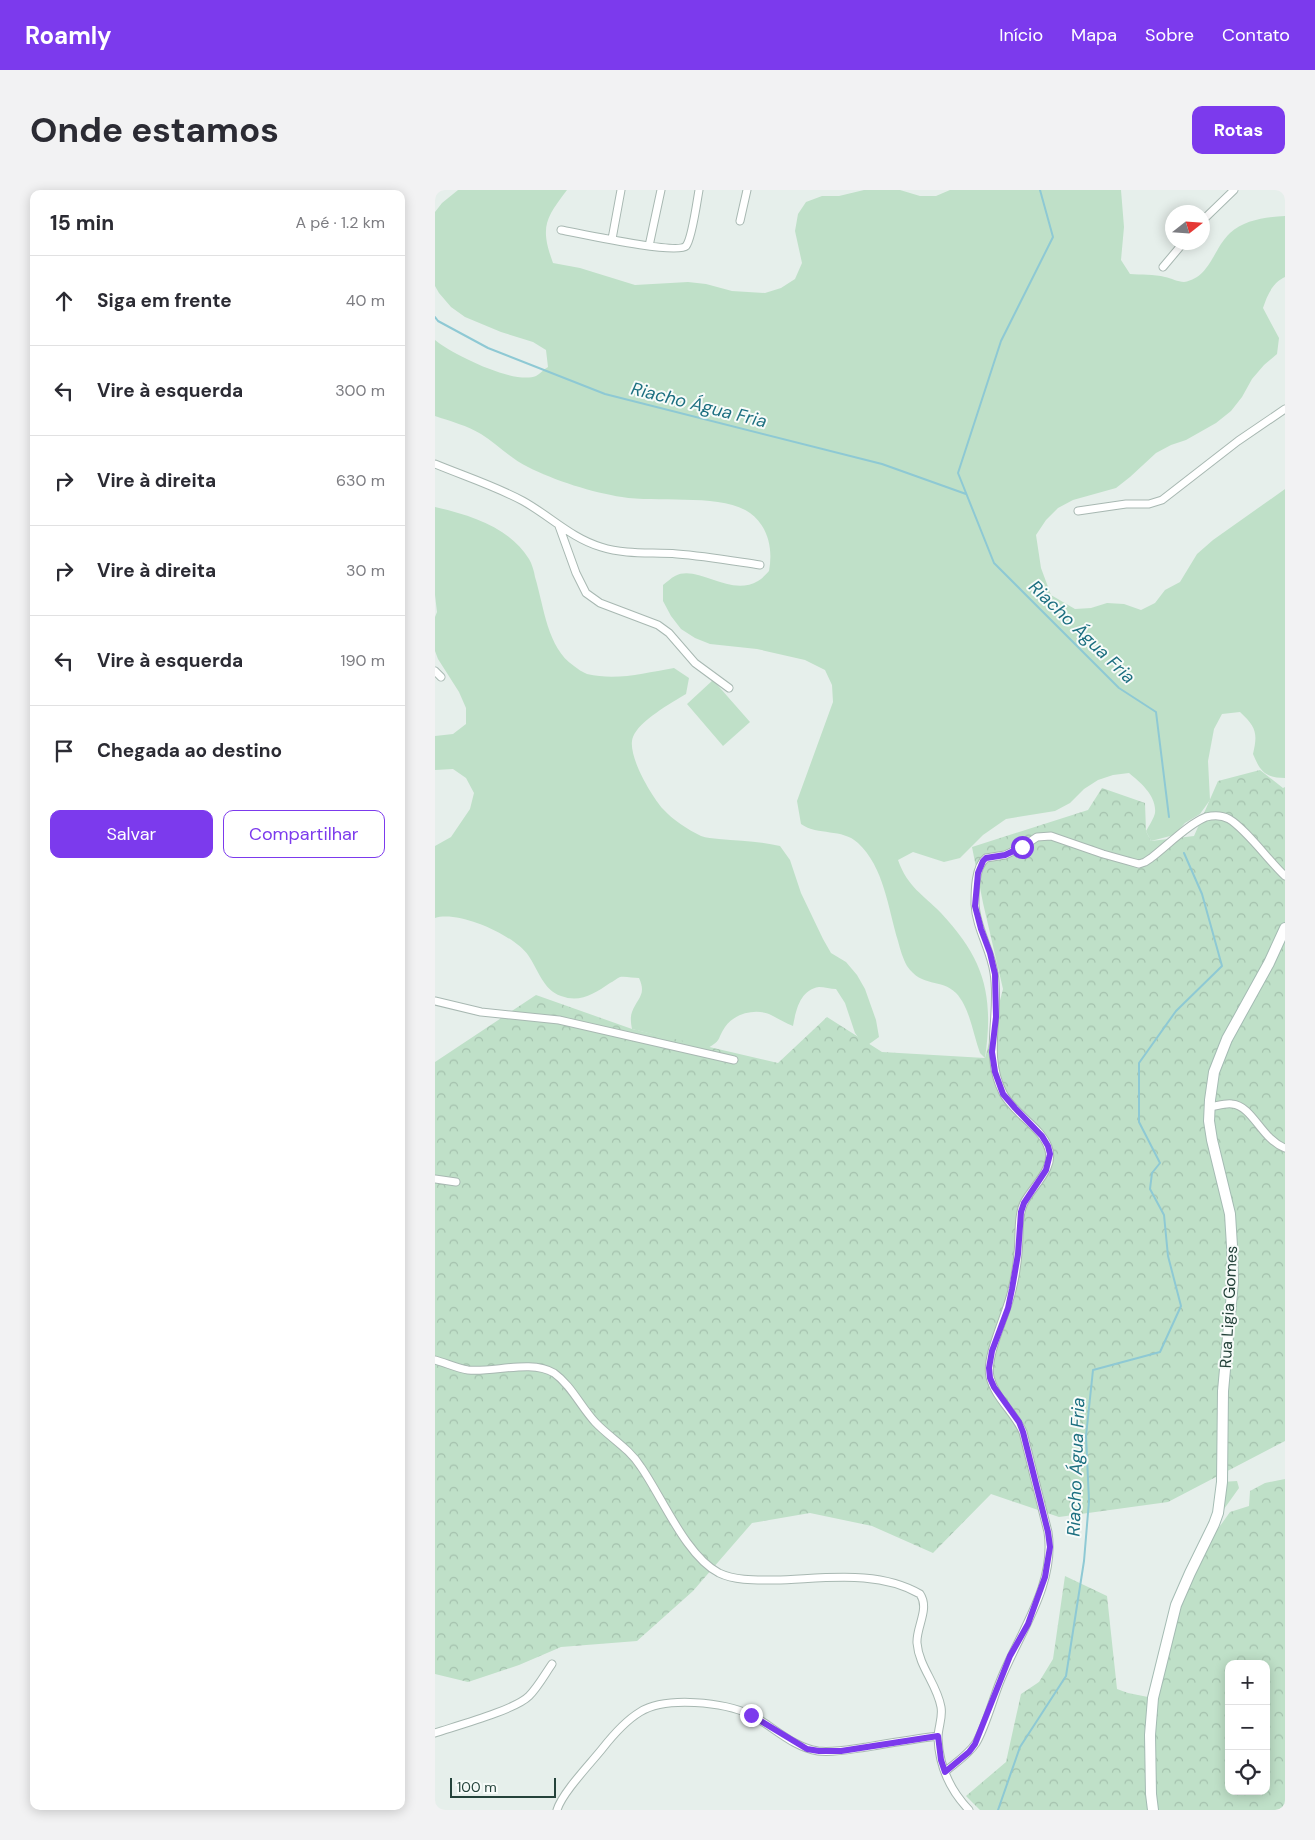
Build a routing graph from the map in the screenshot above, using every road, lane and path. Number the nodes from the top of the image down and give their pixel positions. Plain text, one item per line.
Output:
1 (621, 190) edge
2 (661, 190) edge
3 (699, 190) edge
4 (747, 190) edge
5 (1234, 190) edge
6 (1210, 213) edge
7 (740, 222) dead end
8 (561, 230) dead end
9 (612, 240) junction
10 (649, 246) junction
11 (1177, 250) edge
12 (1163, 267) dead end
13 (1285, 409) edge
14 (435, 464) edge
15 (1078, 511) dead end
16 (559, 526) junction
17 (760, 565) dead end
18 (435, 671) edge
19 (441, 677) dead end
20 (729, 688) dead end
21 (1285, 876) edge
22 (1285, 928) edge
23 (435, 1001) edge
24 (735, 1060) dead end
25 (1209, 1107) junction
26 (1285, 1148) edge
27 (435, 1179) edge
28 (456, 1182) dead end
29 (435, 1360) edge
30 (552, 1664) dead end
31 (435, 1733) edge
32 (938, 1736) junction
33 (945, 1772) junction
34 (557, 1810) edge
35 (969, 1810) edge
36 (1153, 1810) edge

1 - 9 street
2 - 10 street
3 - 10 street
4 - 7 street
5 - 6 street
8 - 9 street
9 - 10 street
11 - 12 street
13 - 15 street
14 - 16 street
16 - 17 street
16 - 20 street
18 - 19 street
21 - 33 street
22 - 25 street, Rua Ligia Gomes
23 - 24 street
25 - 26 street
25 - 36 street, Rua Ligia Gomes
27 - 28 street
29 - 32 street
30 - 31 street
32 - 33 street
32 - 34 street
33 - 35 street

